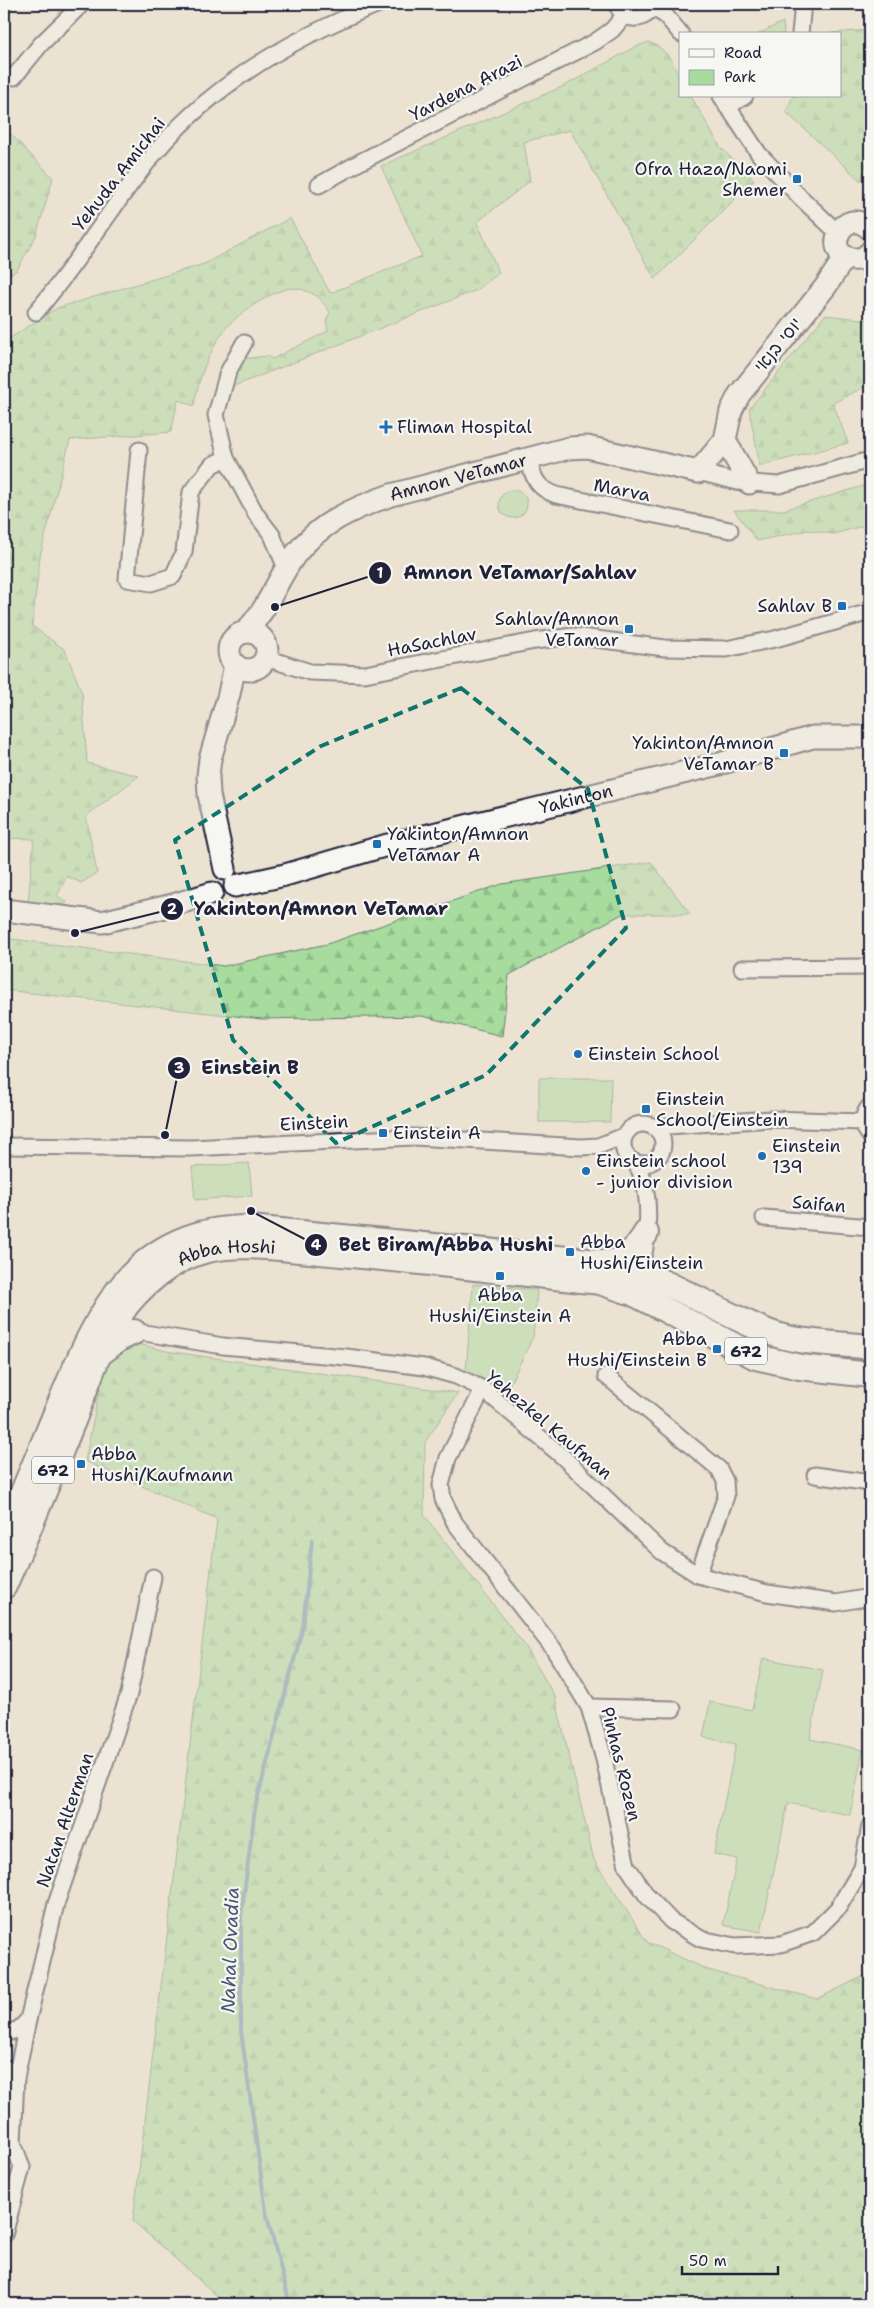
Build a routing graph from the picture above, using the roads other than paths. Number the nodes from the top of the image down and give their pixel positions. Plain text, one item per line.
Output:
1 (82, 4) edge
2 (378, 4) edge
3 (803, 4) edge
4 (653, 6) edge
5 (620, 10) edge
6 (679, 32) edge
7 (800, 32) edge
8 (14, 77) dead end
9 (738, 98) edge
10 (724, 102) edge
11 (319, 186) dead end
12 (869, 222) edge
13 (838, 233) junction
14 (870, 252) edge
15 (845, 256) junction
16 (36, 312) dead end
17 (244, 343) dead end
18 (725, 440) junction
19 (139, 450) dead end
20 (226, 458) junction
21 (527, 458) junction
22 (870, 460) edge
23 (698, 472) junction
24 (749, 483) junction
25 (730, 530) dead end
26 (286, 568) junction
27 (870, 612) edge
28 (253, 634) junction
29 (266, 658) junction
30 (242, 668) junction
31 (870, 737) edge
32 (221, 879) junction
33 (4, 910) edge
34 (870, 967) edge
35 (742, 968) dead end
36 (870, 1106) edge
37 (863, 1122) junction
38 (699, 1124) junction
39 (653, 1127) junction
40 (624, 1136) junction
41 (870, 1136) edge
42 (4, 1146) edge
43 (660, 1150) junction
44 (635, 1162) junction
45 (646, 1195) junction
46 (764, 1218) dead end
47 (870, 1227) edge
48 (646, 1233) junction
49 (609, 1263) junction
50 (636, 1282) junction
51 (128, 1317) junction
52 (870, 1347) edge
53 (870, 1375) edge
54 (606, 1376) dead end
55 (483, 1389) junction
56 (815, 1475) dead end
57 (870, 1483) edge
58 (4, 1538) edge
59 (698, 1575) junction
60 (153, 1577) dead end
61 (4, 1586) edge
62 (870, 1596) edge
63 (589, 1707) junction
64 (673, 1709) dead end
65 (870, 1826) edge
66 (28, 2020) junction
67 (4, 2034) edge
68 (4, 2067) edge
69 (16, 2078) junction
70 (8, 2142) edge
71 (4, 2235) edge

1 - 8 street
2 - 16 street, Yehuda Amichai
3 - 7 street
4 - 5 street
4 - 6 street
5 - 11 street, Yardena Arazi
9 - 10 street
10 - 13 street
12 - 13 street
13 - 15 street
14 - 15 street
15 - 18 street, יוסי בנאי
17 - 20 street
18 - 23 street, יוסי בנאי
18 - 24 street
19 - 20 street
20 - 26 street
21 - 23 street, Amnon VeTamar
21 - 25 street, Marva
21 - 26 street, Amnon VeTamar
22 - 24 street
23 - 24 street
26 - 28 street, Amnon VeTamar
27 - 29 street, HaSachlav
28 - 29 street
28 - 30 street
29 - 30 street
30 - 32 street
31 - 32 street, Yakinton
32 - 33 street
34 - 35 street
36 - 37 street
37 - 38 street
37 - 41 street
38 - 39 street
38 - 43 street
39 - 40 street
39 - 43 street
40 - 42 street, Einstein
40 - 44 street
43 - 44 street
43 - 45 street
44 - 45 street
45 - 48 street
46 - 47 street, Saifan
48 - 49 main road
48 - 50 street
49 - 50 main road, Abba Hoshi / 672
49 - 51 main road, Abba Hoshi / 672
50 - 51 main road, Abba Hoshi / 672
50 - 52 main road, Abba Hoshi / 672
50 - 53 main road, Abba Hoshi / 672
51 - 55 street, Yehezkel Kaufman
51 - 58 main road, Abba Hoshi / 672
51 - 61 main road, 672
54 - 59 street
55 - 59 street, Yehezkel Kaufman
55 - 63 street, Pinhas Rozen
56 - 57 street
59 - 62 street, Yehezkel Kaufman
60 - 66 street, Natan Alterman
63 - 64 street
63 - 65 street, Pinhas Rozen
66 - 67 street
66 - 69 street, Natan Alterman
68 - 69 street
69 - 70 street, Natan Alterman
70 - 71 street

